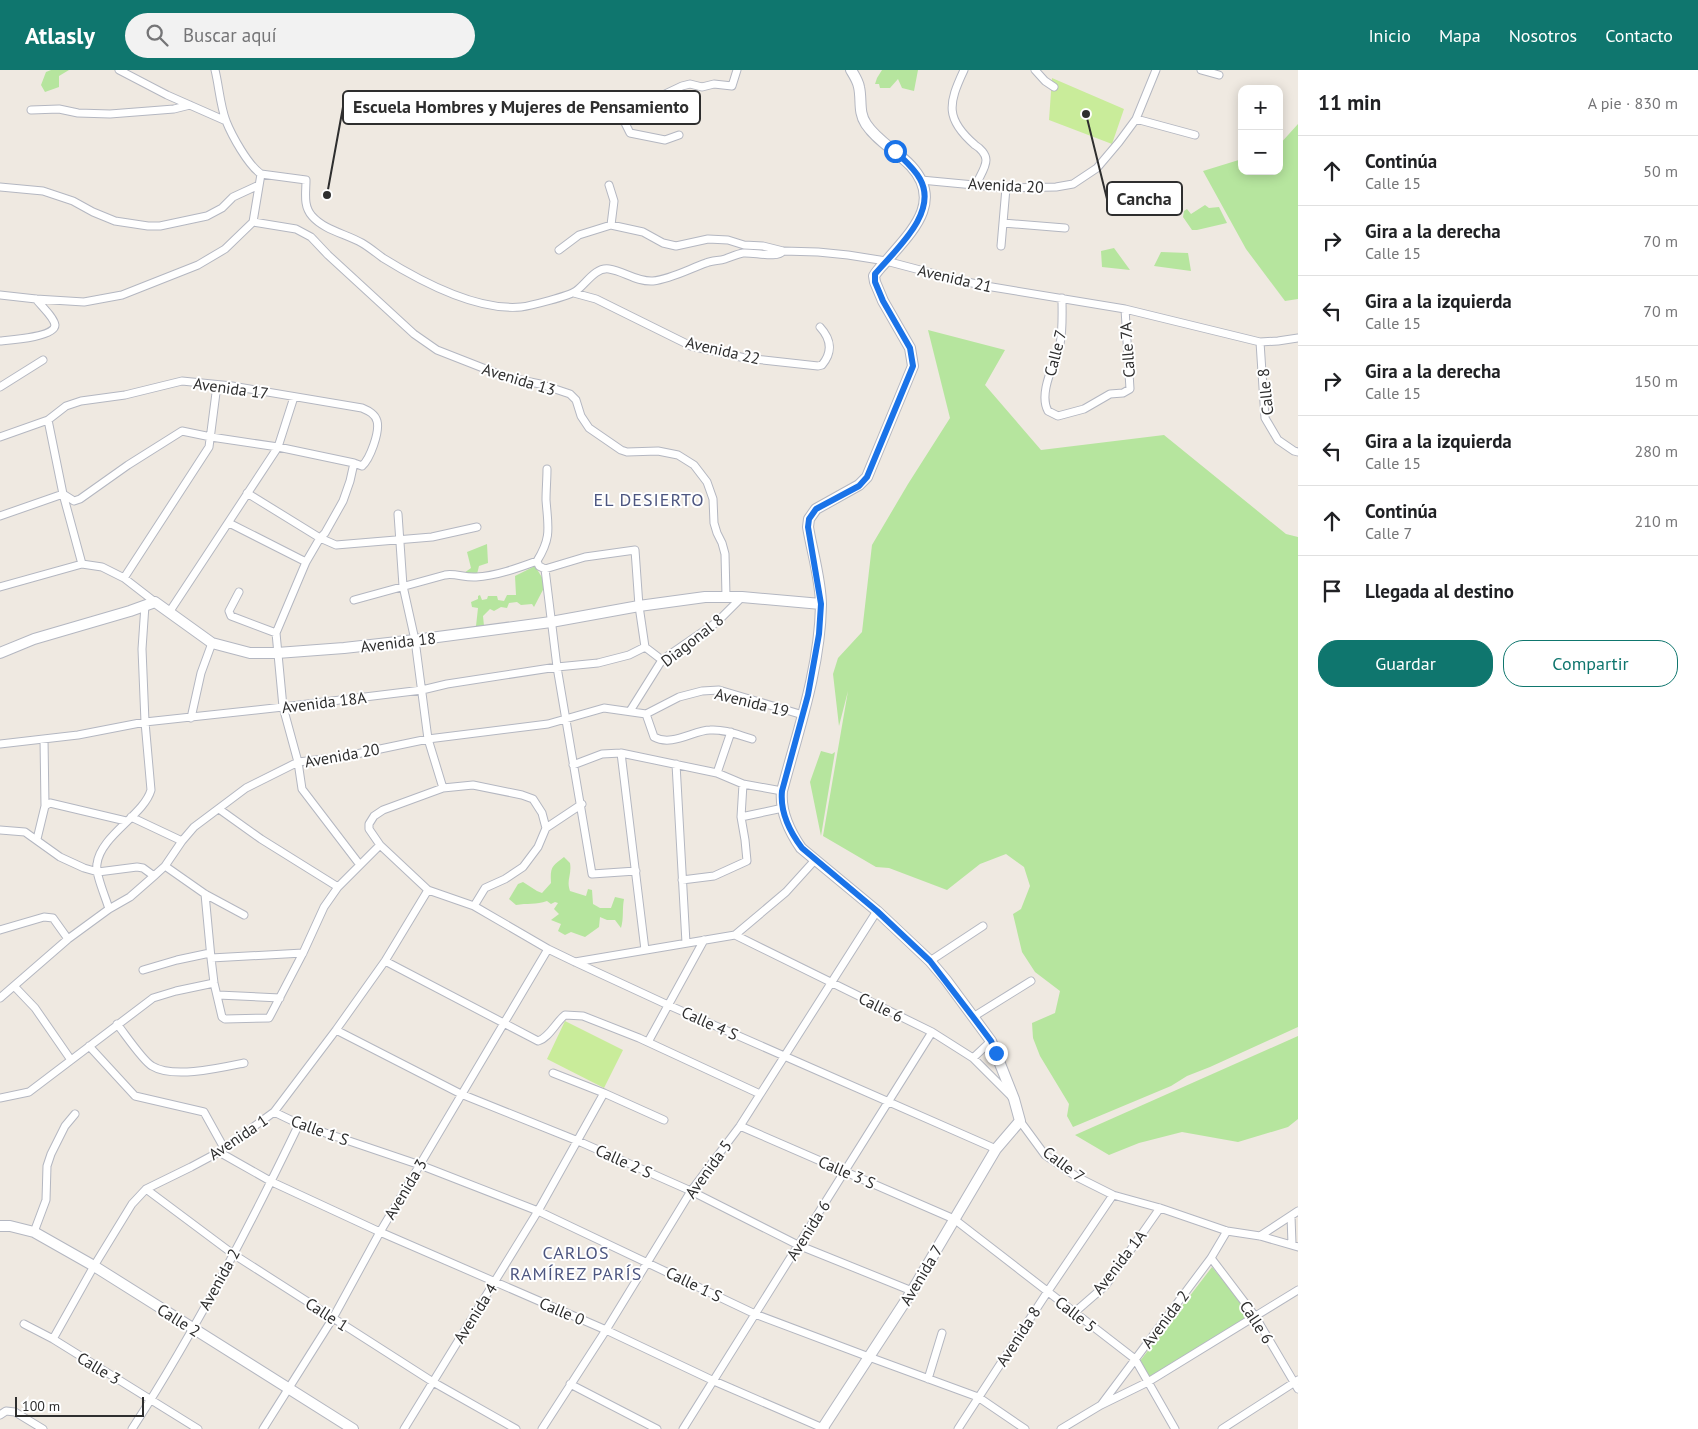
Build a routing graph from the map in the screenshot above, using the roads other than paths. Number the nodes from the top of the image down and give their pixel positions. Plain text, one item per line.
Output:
1 (119, 70) edge
2 (215, 70) edge
3 (737, 70) edge
4 (851, 70) edge
5 (964, 70) edge
6 (1035, 70) edge
7 (1156, 70) edge
8 (1201, 70) edge
9 (1219, 75) dead end
10 (1054, 87) dead end
11 (190, 105) junction
12 (30, 110) dead end
13 (1136, 119) junction
14 (226, 121) junction
15 (679, 135) dead end
16 (1194, 136) dead end
17 (261, 174) junction
18 (921, 180) junction
19 (259, 185) junction
20 (609, 185) dead end
21 (976, 185) junction
22 (0, 187) edge
23 (1006, 188) junction
24 (253, 222) junction
25 (1003, 223) junction
26 (611, 226) junction
27 (1065, 228) dead end
28 (1001, 246) dead end
29 (559, 250) dead end
30 (783, 251) junction
31 (886, 262) junction
32 (574, 292) junction
33 (0, 295) edge
34 (1062, 298) junction
35 (36, 300) junction
36 (1125, 309) junction
37 (820, 326) dead end
38 (1298, 338) edge
39 (0, 341) edge
40 (1260, 342) junction
41 (43, 360) dead end
42 (217, 386) junction
43 (0, 387) edge
44 (1128, 391) joint
45 (294, 397) junction
46 (48, 420) junction
47 (0, 437) edge
48 (211, 437) junction
49 (278, 447) junction
50 (1298, 452) edge
51 (354, 463) junction
52 (547, 469) dead end
53 (247, 493) junction
54 (64, 494) junction
55 (398, 514) dead end
56 (0, 516) edge
57 (229, 523) junction
58 (477, 527) dead end
59 (320, 538) junction
60 (399, 540) junction
61 (537, 561) junction
62 (306, 562) junction
63 (82, 564) junction
64 (545, 569) junction
65 (124, 578) junction
66 (403, 586) junction
67 (0, 587) edge
68 (239, 592) dead end
69 (726, 596) junction
70 (742, 597) junction
71 (354, 600) dead end
72 (150, 604) junction
73 (821, 604) junction
74 (639, 606) junction
75 (170, 612) junction
76 (551, 622) junction
77 (276, 633) junction
78 (415, 640) junction
79 (212, 643) junction
80 (645, 647) junction
81 (0, 653) edge
82 (277, 653) junction
83 (662, 660) junction
84 (557, 667) junction
85 (422, 690) junction
86 (283, 708) junction
87 (630, 711) junction
88 (646, 714) junction
89 (803, 715) junction
90 (191, 718) junction
91 (566, 718) junction
92 (145, 722) junction
93 (730, 732) junction
94 (44, 739) junction
95 (428, 739) junction
96 (752, 739) dead end
97 (0, 744) edge
98 (621, 753) junction
99 (298, 762) junction
100 (676, 764) junction
101 (573, 765) junction
102 (717, 773) junction
103 (743, 784) junction
104 (443, 788) junction
105 (782, 791) junction
106 (582, 804) junction
107 (45, 806) junction
108 (783, 808) junction
109 (219, 809) junction
110 (741, 818) junction
111 (128, 819) junction
112 (546, 828) junction
113 (0, 830) edge
114 (37, 839) junction
115 (182, 841) junction
116 (380, 845) junction
117 (815, 860) junction
118 (360, 865) junction
119 (165, 866) junction
120 (636, 871) junction
121 (98, 872) junction
122 (154, 876) junction
123 (682, 880) junction
124 (338, 887) junction
125 (428, 890) junction
126 (205, 894) junction
127 (474, 906) junction
128 (109, 909) junction
129 (877, 911) junction
130 (244, 915) dead end
131 (984, 926) dead end
132 (0, 930) edge
133 (734, 935) junction
134 (68, 939) junction
135 (704, 940) junction
136 (686, 943) junction
137 (548, 948) junction
138 (645, 950) junction
139 (303, 952) junction
140 (211, 956) junction
141 (385, 961) junction
142 (930, 961) junction
143 (575, 962) junction
144 (143, 970) dead end
145 (1031, 981) dead end
146 (214, 982) junction
147 (831, 982) junction
148 (14, 986) junction
149 (218, 995) junction
150 (0, 998) edge
151 (280, 998) junction
152 (668, 1005) junction
153 (973, 1017) junction
154 (503, 1023) junction
155 (117, 1024) junction
156 (336, 1030) junction
157 (932, 1032) junction
158 (991, 1041) junction
159 (648, 1042) junction
160 (89, 1046) junction
161 (784, 1056) junction
162 (972, 1058) junction
163 (70, 1060) junction
164 (244, 1063) dead end
165 (553, 1073) dead end
166 (604, 1093) junction
167 (461, 1094) junction
168 (760, 1094) junction
169 (0, 1098) edge
170 (1014, 1099) junction
171 (888, 1101) junction
172 (274, 1112) junction
173 (75, 1114) dead end
174 (664, 1120) dead end
175 (1020, 1121) junction
176 (299, 1124) junction
177 (740, 1126) junction
178 (578, 1141) junction
179 (996, 1149) junction
180 (221, 1150) junction
181 (420, 1164) junction
182 (845, 1171) junction
183 (272, 1182) junction
184 (146, 1189) junction
185 (690, 1191) junction
186 (1114, 1195) junction
187 (1160, 1208) junction
188 (538, 1211) junction
189 (1298, 1211) edge
190 (1291, 1216) junction
191 (954, 1219) junction
192 (0, 1226) edge
193 (1227, 1231) junction
194 (34, 1232) junction
195 (380, 1232) junction
196 (1260, 1236) junction
197 (798, 1245) junction
198 (1295, 1245) edge
199 (233, 1254) junction
200 (1210, 1258) junction
201 (648, 1261) junction
202 (94, 1266) junction
203 (494, 1282) junction
204 (1298, 1290) edge
205 (912, 1291) junction
206 (1048, 1291) junction
207 (1075, 1312) junction
208 (756, 1314) junction
209 (1256, 1316) junction
210 (333, 1318) junction
211 (24, 1324) dead end
212 (192, 1329) junction
213 (606, 1330) junction
214 (942, 1333) dead end
215 (53, 1340) junction
216 (869, 1358) junction
217 (1134, 1359) junction
218 (928, 1379) junction
219 (714, 1380) junction
220 (433, 1382) junction
221 (1148, 1382) junction
222 (570, 1384) junction
223 (1297, 1384) edge
224 (288, 1387) junction
225 (978, 1397) junction
226 (151, 1399) junction
227 (1101, 1405) junction
228 (0, 1415) edge
229 (43, 1429) edge
230 (132, 1429) edge
231 (198, 1429) edge
232 (264, 1429) edge
233 (353, 1429) edge
234 (404, 1429) edge
235 (516, 1429) edge
236 (542, 1429) edge
237 (657, 1429) edge
238 (683, 1429) edge
239 (823, 1429) edge
240 (958, 1429) edge
241 (1025, 1429) edge
242 (1061, 1429) edge
243 (1175, 1429) edge
244 (1222, 1429) edge

1 - 11 street
2 - 14 street
3 - 15 street
4 - 18 main road
5 - 21 street
6 - 10 street
7 - 13 street
8 - 9 street
11 - 12 street
11 - 14 street
13 - 16 street
13 - 23 street, Avenida 20
14 - 17 street
17 - 19 street
17 - 32 street
18 - 21 street, Avenida 20
18 - 31 main road
19 - 22 street
19 - 24 street
20 - 26 street
21 - 23 street, Avenida 20
23 - 25 street
24 - 35 street
24 - 69 street, Avenida 13
25 - 27 street
25 - 28 street
26 - 29 street, Avenida 21
26 - 30 street, Avenida 21
30 - 31 street, Avenida 21
30 - 32 street
31 - 34 street, Avenida 21
31 - 73 main road, Calle 7
32 - 37 street, Avenida 22
33 - 35 street
34 - 36 street, Avenida 21
34 - 44 street, Calle 7
35 - 39 street
36 - 40 street, Avenida 21
36 - 44 street, Calle 7A
38 - 40 street, Avenida 21
40 - 50 street, Calle 8
41 - 43 street
42 - 45 street, Avenida 17
42 - 46 street, Avenida 17
42 - 48 street
45 - 49 street
45 - 51 street, Avenida 17
46 - 47 street, Avenida 17
46 - 54 street
48 - 49 street
48 - 54 street
48 - 65 street
49 - 51 street
49 - 53 street
51 - 59 street
52 - 61 street
53 - 57 street
53 - 59 street
54 - 56 street
54 - 63 street
55 - 60 street
57 - 62 street
57 - 75 street
58 - 60 street
59 - 60 street
59 - 62 street
60 - 66 street
61 - 64 street
61 - 66 street
62 - 77 street
63 - 65 street, Avenida 18
63 - 67 street, Avenida 18
64 - 74 street
64 - 76 street
65 - 72 street, Avenida 18
66 - 71 street
66 - 78 street
68 - 77 street
69 - 70 main road, Avenida 18
69 - 74 main road, Avenida 18
70 - 73 main road, Avenida 18
70 - 83 street, Diagonal 8
72 - 75 main road, Avenida 18
72 - 81 main road
72 - 92 street
73 - 89 main road, Calle 7
74 - 76 main road, Avenida 18
74 - 80 street
75 - 79 main road, Avenida 18
76 - 78 main road, Avenida 18
76 - 84 street
77 - 82 street
78 - 82 main road, Avenida 18
78 - 85 street
79 - 82 main road, Avenida 18
79 - 90 street
80 - 83 street
80 - 84 street, Avenida 18A
82 - 86 street
83 - 87 street, Diagonal 8
84 - 85 street, Avenida 18A
84 - 91 street
85 - 86 street, Avenida 18A
85 - 95 street
86 - 90 street, Avenida 18A
86 - 99 street
87 - 88 street, Avenida 20
87 - 91 street, Avenida 20
88 - 89 street, Avenida 19
88 - 93 street
89 - 105 main road, Calle 7
90 - 92 street, Avenida 18A
91 - 95 street, Avenida 20
91 - 101 street
92 - 94 street, Avenida 18A
92 - 111 street
93 - 96 street
93 - 102 street
94 - 97 street, Avenida 18A
94 - 107 street
95 - 99 street, Avenida 20
95 - 104 street
98 - 100 street
98 - 101 street
98 - 120 street
99 - 109 street, Avenida 20
99 - 118 street
100 - 102 street
100 - 123 street
101 - 106 street
102 - 103 street
103 - 105 street
103 - 110 street
104 - 112 street
104 - 116 street
105 - 108 main road, Calle 7
106 - 112 street
106 - 120 street
107 - 111 street
107 - 114 street
108 - 110 street
108 - 117 main road, Calle 7
109 - 115 street, Avenida 20
109 - 124 street
110 - 123 street
111 - 115 street
111 - 121 street
112 - 127 street
113 - 114 street
114 - 121 street
115 - 119 street, Avenida 20
116 - 118 street
116 - 125 street
117 - 129 main road, Calle 7
117 - 133 street
118 - 124 street
119 - 122 street, Avenida 20
119 - 126 street
120 - 138 street
121 - 122 street
121 - 128 street
122 - 128 street, Avenida 20
123 - 136 street
124 - 139 street
125 - 127 street, Calle 4 S
125 - 141 street, Avenida 1
126 - 130 street
126 - 140 street
127 - 137 street, Calle 4 S
128 - 134 street, Avenida 20
129 - 142 main road, Calle 7
129 - 147 street, Avenida 5
131 - 142 street
132 - 134 street
133 - 135 street
133 - 147 street, Calle 6
134 - 148 street, Avenida 20
135 - 136 street
135 - 152 street
136 - 138 street
137 - 143 street, Calle 4 S
137 - 154 street, Avenida 3
138 - 143 street
139 - 140 street
139 - 151 street
140 - 144 street
140 - 146 street
141 - 154 street
141 - 156 street, Avenida 1
142 - 153 main road, Calle 7
143 - 152 street, Calle 4 S
145 - 153 street
146 - 149 street
146 - 155 street
147 - 157 street, Calle 6
147 - 161 street, Avenida 5
148 - 150 street, Avenida 20
148 - 163 street
149 - 151 street
149 - 151 street
152 - 159 street
152 - 161 street, Calle 4 S
153 - 158 main road, Calle 7
154 - 159 street
154 - 167 street, Avenida 3
155 - 160 street
155 - 164 street
156 - 167 street, Calle 2 S
156 - 172 street, Avenida 1
157 - 162 street, Calle 6
157 - 171 street, Avenida 6
158 - 162 street
158 - 170 main road, Calle 7
159 - 168 street
160 - 163 street
160 - 180 street
161 - 168 street, Avenida 5
161 - 171 street, Calle 4 S
162 - 170 street, Calle 6
163 - 169 street
165 - 166 street
166 - 174 street
166 - 178 street, Avenida 4
167 - 178 street, Calle 2 S
167 - 181 street, Avenida 3
168 - 177 street, Avenida 5
170 - 175 main road, Calle 7
171 - 179 street, Calle 4 S
171 - 182 street, Avenida 6
172 - 176 street, Calle 1 S
172 - 180 street, Avenida 1
173 - 194 street
175 - 179 main road, Avenida 7
175 - 186 street, Calle 7
176 - 181 street, Calle 1 S
176 - 183 street, Avenida 2
177 - 182 street, Calle 3 S
177 - 185 street, Avenida 5
178 - 185 street, Calle 2 S
178 - 188 street, Avenida 4
179 - 191 main road, Avenida 7
180 - 183 street, Calle 0
180 - 184 street, Avenida 1
181 - 188 street, Calle 1 S
181 - 195 street, Avenida 3
182 - 191 street, Calle 3 S
182 - 197 street, Avenida 6
183 - 195 street, Calle 0
183 - 199 street, Avenida 2
184 - 199 street, Calle 1
184 - 202 street, Avenida 1
185 - 197 street, Calle 2 S
185 - 201 street, Avenida 5
186 - 187 street, Calle 7
186 - 206 street, Avenida 8
187 - 193 street, Calle 7
187 - 207 street, Avenida 1A
188 - 201 street, Calle 1 S
188 - 203 street, Avenida 4
189 - 190 street
190 - 196 street
190 - 198 street
191 - 205 main road, Avenida 7
191 - 206 street, Calle 5
192 - 194 main road, Calle 2
193 - 196 street, Calle 7
193 - 200 street, Avenida 2
194 - 202 main road, Calle 2
195 - 203 street, Calle 0
195 - 210 street, Avenida 3
196 - 198 street, Calle 7
197 - 205 street, Calle 2 S
197 - 208 street, Avenida 6
199 - 210 street, Calle 1
199 - 212 street, Avenida 2
200 - 209 street, Calle 6
200 - 217 street, Avenida 2
201 - 208 street, Calle 1 S
201 - 213 street, Avenida 5
202 - 212 main road, Calle 2
202 - 215 street, Avenida 1
203 - 213 street, Calle 0
203 - 220 street, Avenida 4
204 - 209 street
205 - 216 main road, Avenida 7
206 - 207 street, Calle 5
206 - 225 street, Avenida 8
207 - 217 street, Calle 5
208 - 216 street, Calle 1 S
208 - 219 street, Avenida 6
209 - 221 street
209 - 223 street, Calle 6
210 - 220 street, Calle 1
210 - 224 street, Avenida 3
211 - 215 street, Calle 3
212 - 224 main road, Calle 2
212 - 226 street, Avenida 2
213 - 219 street, Calle 0
213 - 222 street, Avenida 5
214 - 218 street
215 - 226 street, Calle 3
216 - 218 street, Calle 1 S
216 - 239 main road, Avenida 7
217 - 221 street, Calle 5
217 - 227 street, Avenida 2
218 - 225 street, Calle 1 S
219 - 238 street, Avenida 6
219 - 239 street, Calle 0
220 - 234 street, Avenida 4
220 - 235 street, Calle 1
221 - 227 street
221 - 243 street, Calle 5
222 - 236 street, Avenida 5
222 - 237 street
223 - 244 street
224 - 232 street, Avenida 3
224 - 233 main road, Calle 2
225 - 240 street, Avenida 8
225 - 241 street, Calle 1 S
226 - 230 street, Avenida 2
226 - 231 street, Calle 3
227 - 242 street
228 - 229 street

